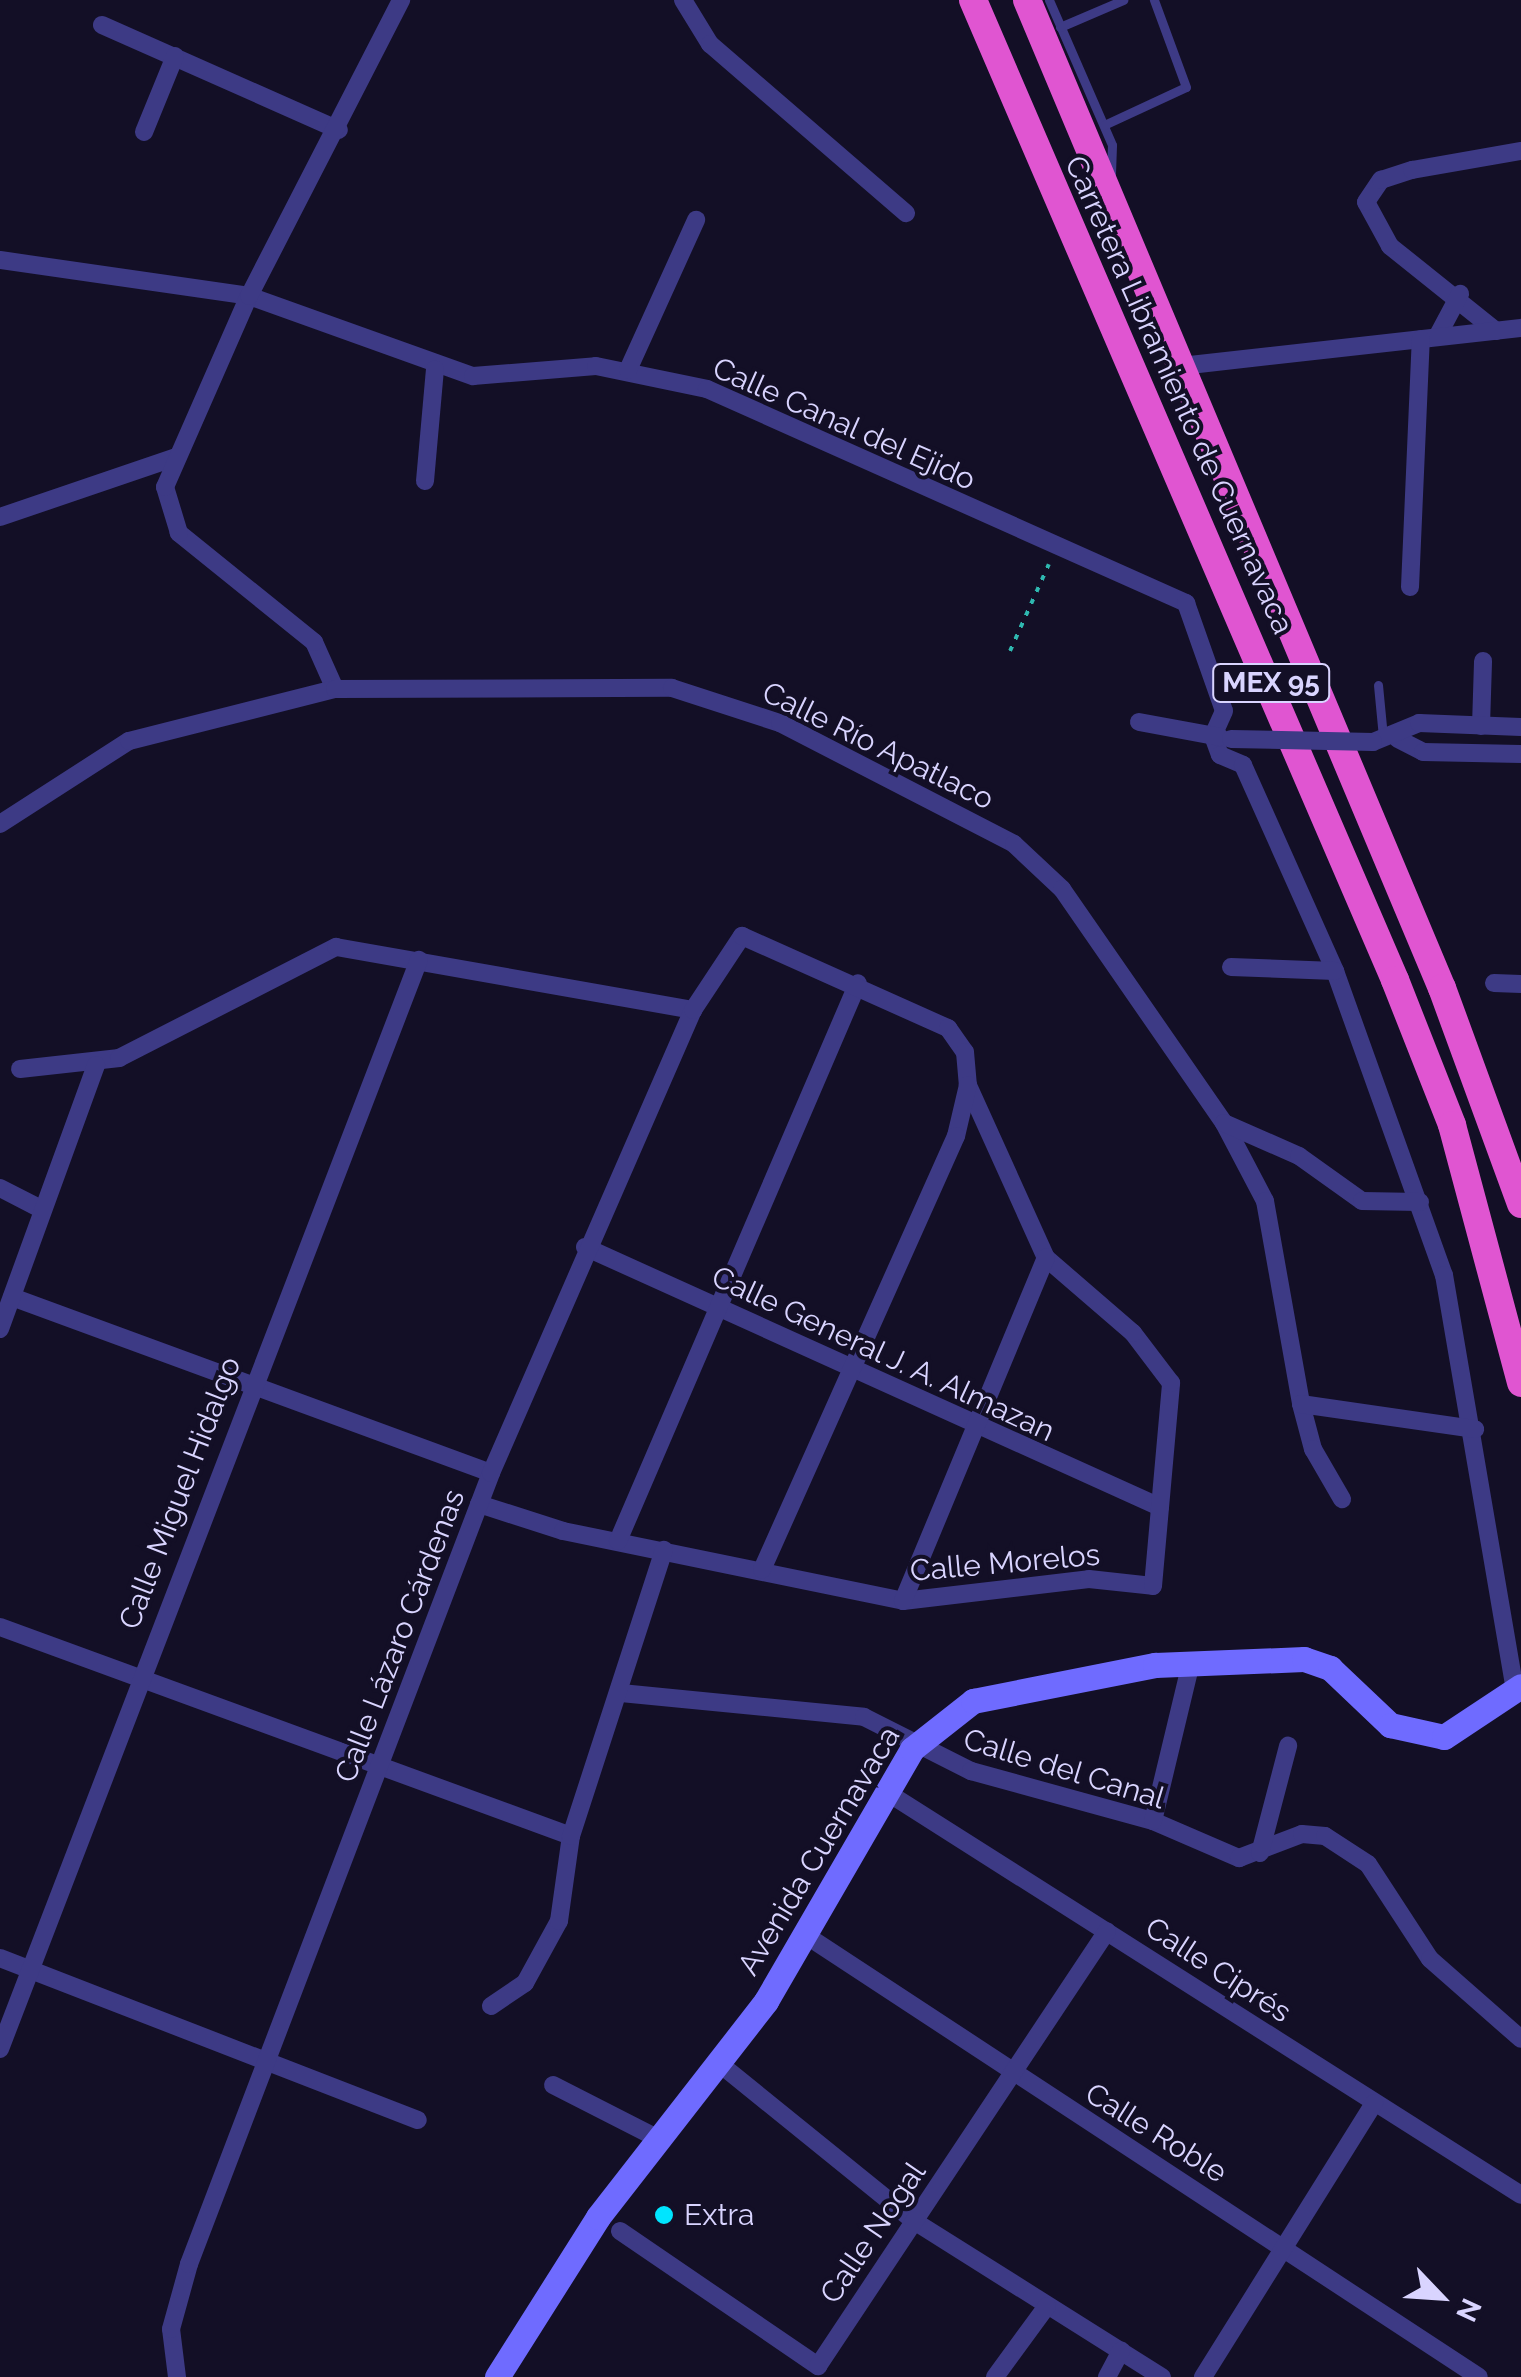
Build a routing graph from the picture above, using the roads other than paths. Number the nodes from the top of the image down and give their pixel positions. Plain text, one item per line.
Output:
1 (402, 0) edge
2 (683, 0) edge
3 (973, 0) edge
4 (1027, 0) edge
5 (1049, 0) edge
6 (1123, 0) edge
7 (1154, 0) edge
8 (102, 25) dead end
9 (1060, 27) junction
10 (175, 56) junction
11 (1104, 125) junction
12 (340, 130) junction
13 (144, 132) dead end
14 (1521, 151) edge
15 (1110, 210) junction
16 (906, 213) dead end
17 (696, 220) dead end
18 (0, 260) edge
19 (1460, 294) junction
20 (249, 296) junction
21 (1518, 328) edge
22 (1496, 331) junction
23 (1429, 338) junction
24 (1521, 346) edge
25 (1180, 366) junction
26 (435, 369) junction
27 (628, 370) junction
28 (176, 458) junction
29 (424, 480) dead end
30 (0, 516) edge
31 (1410, 587) dead end
32 (1483, 662) dead end
33 (1378, 685) dead end
34 (335, 689) junction
35 (1139, 722) dead end
36 (1481, 726) junction
37 (1521, 727) edge
38 (1222, 737) junction
39 (1385, 740) junction
40 (1521, 754) edge
41 (0, 824) edge
42 (742, 936) joint
43 (418, 960) junction
44 (1230, 968) dead end
45 (1335, 971) junction
46 (858, 983) junction
47 (1494, 983) dead end
48 (1521, 984) edge
49 (693, 1010) junction
50 (96, 1066) junction
51 (20, 1068) dead end
52 (968, 1084) junction
53 (1224, 1123) junction
54 (0, 1188) edge
55 (1420, 1202) junction
56 (1521, 1204) edge
57 (43, 1210) junction
58 (585, 1247) junction
59 (1046, 1258) junction
60 (12, 1297) junction
61 (718, 1309) junction
62 (0, 1329) edge
63 (850, 1372) junction
64 (1521, 1383) edge
65 (250, 1388) junction
66 (1300, 1404) junction
67 (1474, 1428) junction
68 (975, 1429) junction
69 (491, 1473) junction
70 (1342, 1499) dead end
71 (479, 1504) junction
72 (1160, 1507) junction
73 (618, 1541) junction
74 (664, 1550) junction
75 (762, 1570) junction
76 (903, 1600) junction
77 (0, 1627) edge
78 (1191, 1663) junction
79 (139, 1675) junction
80 (1518, 1688) edge
81 (621, 1692) junction
82 (1288, 1746) dead end
83 (912, 1749) junction
84 (380, 1766) junction
85 (886, 1792) junction
86 (1153, 1821) junction
87 (570, 1836) junction
88 (1260, 1853) junction
89 (1107, 1930) junction
90 (804, 1934) junction
91 (0, 1958) edge
92 (30, 1969) junction
93 (491, 2006) dead end
94 (1521, 2039) edge
95 (0, 2049) edge
96 (270, 2062) junction
97 (720, 2064) junction
98 (1012, 2074) junction
99 (553, 2084) dead end
100 (1374, 2102) junction
101 (418, 2120) dead end
102 (660, 2140) junction
103 (1521, 2195) edge
104 (914, 2221) junction
105 (620, 2231) dead end
106 (1284, 2246) junction
107 (1047, 2306) junction
108 (1121, 2351) junction
109 (177, 2377) edge
110 (497, 2377) edge
111 (996, 2377) edge
112 (1107, 2377) edge
113 (1162, 2377) edge
114 (1203, 2377) edge
115 (1479, 2377) edge

1 - 12 street
2 - 16 street
3 - 64 highway, Carretera Libramiento de Cuernavaca / MEX 95
4 - 15 highway, Carretera Libramiento de Cuernavaca / MEX 95
5 - 9 lane
6 - 9 lane
7 - 11 lane
8 - 10 street
9 - 11 lane
10 - 12 street
10 - 13 street
11 - 15 lane
12 - 20 street
14 - 19 street
15 - 25 highway, Carretera Libramiento de Cuernavaca / MEX 95
17 - 27 street
18 - 20 street, Calle Canal del Ejido
19 - 22 street
19 - 23 street
20 - 26 street, Calle Canal del Ejido
20 - 28 street
21 - 22 street
21 - 24 street
22 - 23 street
23 - 25 street
23 - 31 street
25 - 56 highway, Carretera Libramiento de Cuernavaca / MEX 95
26 - 27 street, Calle Canal del Ejido
26 - 29 street
27 - 38 street, Calle Canal del Ejido
28 - 30 street
28 - 34 street
32 - 36 street
33 - 39 lane
34 - 41 street, Calle Río Apatlaco
34 - 53 street, Calle Río Apatlaco
35 - 38 street
36 - 37 street
36 - 39 street
38 - 39 street, bridge
38 - 45 street
39 - 40 street
42 - 46 street, Calle Morelos
42 - 49 street, Calle Lázaro Cárdenas
43 - 49 street
43 - 50 street
43 - 65 street, Calle Miguel Hidalgo
44 - 45 street
45 - 55 street
46 - 52 street, Calle Morelos
46 - 61 street
47 - 48 street
49 - 58 street, Calle Lázaro Cárdenas
50 - 51 street
50 - 57 street
52 - 59 street, Calle Morelos
52 - 63 street
53 - 55 street
53 - 66 street, Calle Río Apatlaco
54 - 57 street
55 - 67 street
57 - 60 street
58 - 61 street, Calle General J. A. Almazan
58 - 69 street, Calle Lázaro Cárdenas
59 - 68 street
59 - 72 street, Calle Morelos
60 - 62 street
60 - 65 street
61 - 63 street, Calle General J. A. Almazan
61 - 73 street
63 - 68 street, Calle General J. A. Almazan
63 - 75 street
65 - 69 street
65 - 79 street, Calle Miguel Hidalgo
66 - 67 street
66 - 70 street, Calle Río Apatlaco
67 - 80 street
68 - 72 street, Calle General J. A. Almazan
68 - 76 street
69 - 71 street, Calle Lázaro Cárdenas
71 - 73 street, Calle Morelos
71 - 84 street, Calle Lázaro Cárdenas
72 - 76 street, Calle Morelos
73 - 74 street, Calle Morelos
74 - 75 street, Calle Morelos
74 - 81 street
75 - 76 street, Calle Morelos
77 - 79 street
78 - 80 main road, Avenida Cuernavaca
78 - 83 main road, Avenida Cuernavaca
78 - 86 street
79 - 84 street
79 - 92 street, Calle Miguel Hidalgo
81 - 83 street, Calle del Canal
81 - 87 street
82 - 88 street
83 - 85 main road, Avenida Cuernavaca
83 - 86 street, Calle del Canal
84 - 87 street
84 - 96 street, Calle Lázaro Cárdenas
85 - 89 street, Calle Ciprés
85 - 90 main road, Avenida Cuernavaca
86 - 88 street, Calle del Canal
87 - 93 street
88 - 94 street, Calle del Canal
89 - 98 street, Calle Nogal
89 - 100 street, Calle Ciprés
90 - 97 main road, Avenida Cuernavaca
90 - 98 street, Calle Roble
91 - 92 street
92 - 95 street, Calle Miguel Hidalgo
92 - 96 street
96 - 101 street
96 - 109 street, Calle Lázaro Cárdenas
97 - 102 main road, Avenida Cuernavaca
97 - 104 street
98 - 104 street, Calle Nogal
98 - 106 street, Calle Roble
99 - 102 street
100 - 103 street, Calle Ciprés
100 - 106 street
102 - 110 main road, Avenida Cuernavaca
104 - 105 street, Calle Nogal
104 - 107 street
106 - 114 street
106 - 115 street, Calle Roble
107 - 108 street
107 - 111 street
108 - 112 street
108 - 113 street

